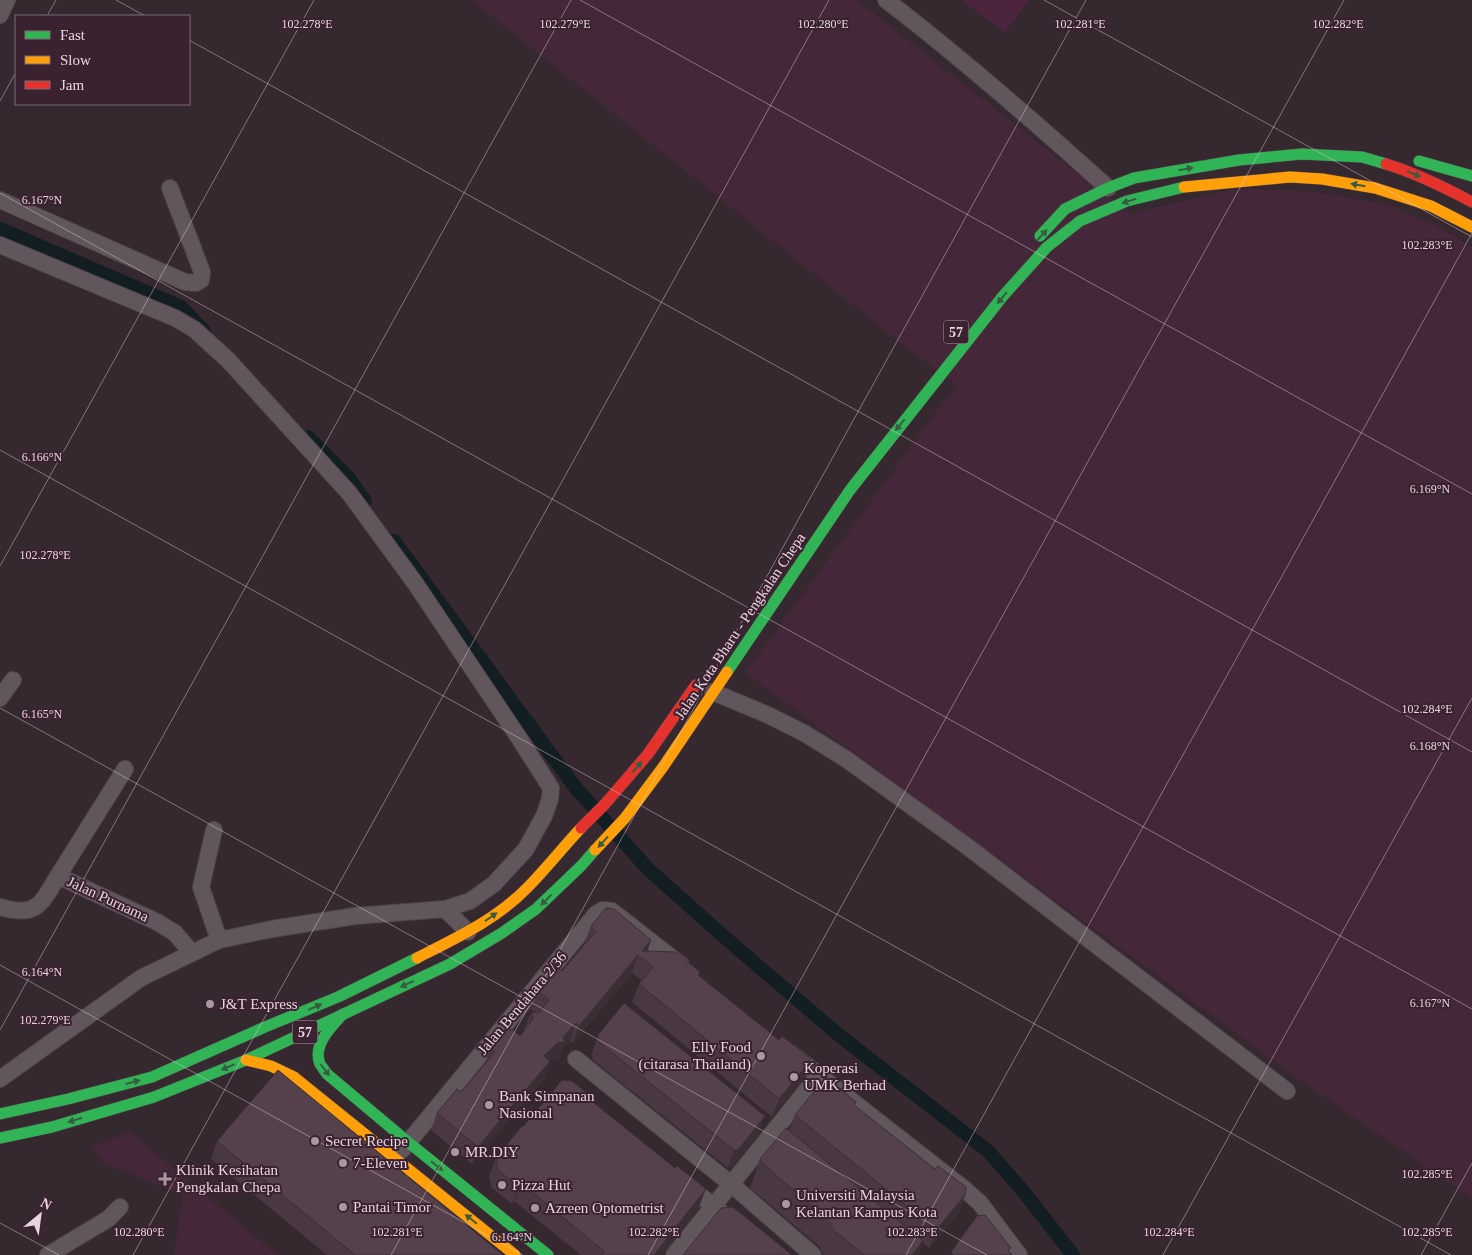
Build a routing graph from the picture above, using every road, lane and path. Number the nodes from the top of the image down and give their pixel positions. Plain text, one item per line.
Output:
1 (7, 0) edge
2 (886, 0) edge
3 (0, 15) edge
4 (1395, 156) dead end
5 (1362, 157) junction
6 (1412, 158) dead end
7 (1472, 176) edge
8 (170, 188) dead end
9 (1108, 188) junction
10 (0, 200) edge
11 (1472, 202) edge
12 (1472, 227) edge
13 (0, 245) edge
14 (1031, 246) dead end
15 (703, 676) dead end
16 (13, 680) dead end
17 (713, 692) junction
18 (0, 698) edge
19 (125, 769) dead end
20 (214, 830) dead end
21 (58, 876) junction
22 (0, 907) edge
23 (445, 909) junction
24 (468, 932) junction
25 (219, 940) junction
26 (192, 953) junction
27 (696, 978) edge
28 (343, 1013) junction
29 (780, 1045) edge
30 (576, 1059) dead end
31 (246, 1060) junction
32 (819, 1076) junction
33 (0, 1079) edge
34 (1287, 1090) dead end
35 (0, 1114) edge
36 (0, 1138) edge
37 (408, 1142) junction
38 (395, 1158) junction
39 (675, 1174) edge
40 (731, 1184) junction
41 (749, 1199) junction
42 (714, 1206) junction
43 (120, 1207) dead end
44 (731, 1220) junction
45 (745, 1232) edge
46 (48, 1255) edge
47 (515, 1255) edge
48 (548, 1255) edge
49 (674, 1255) edge
50 (813, 1255) edge
51 (1019, 1255) edge

1 - 3 street
2 - 9 street
4 - 5 main road
9 -> 5 main road
5 -> 11 main road
6 - 7 main road
8 - 10 street
14 -> 9 main road
12 -> 17 main road, Jalan Kota Bharu - Pengkalan Chepa / 57
13 - 23 street
24 -> 15 main road, Jalan Kota Bharu - Pengkalan Chepa / 57
16 - 18 street
17 -> 28 main road, Jalan Kota Bharu - Pengkalan Chepa / 57
17 - 34 street
19 - 21 street
20 - 25 street
21 - 22 street, Jalan Purnama
21 - 26 street, Jalan Purnama
23 - 24 street
23 - 25 street
35 -> 24 main road, Jalan Kota Bharu - Pengkalan Chepa / 57
25 - 26 street
26 - 33 street
27 - 37 street, Jalan Bendahara 2/36
28 - 31 main road, Jalan Kota Bharu - Pengkalan Chepa / 57
28 -> 37 main road
29 - 32 street
30 - 40 street
31 -> 36 main road, Jalan Kota Bharu - Pengkalan Chepa / 57
31 - 38 main road
32 - 40 street
32 - 51 street
37 - 38 street, Jalan Bendahara 2/36
37 -> 48 main road
47 -> 38 main road
39 - 42 street
40 - 41 street
40 - 42 street
41 - 44 street
41 - 50 street
42 - 44 street
42 - 49 street
43 - 46 street
44 - 45 street

